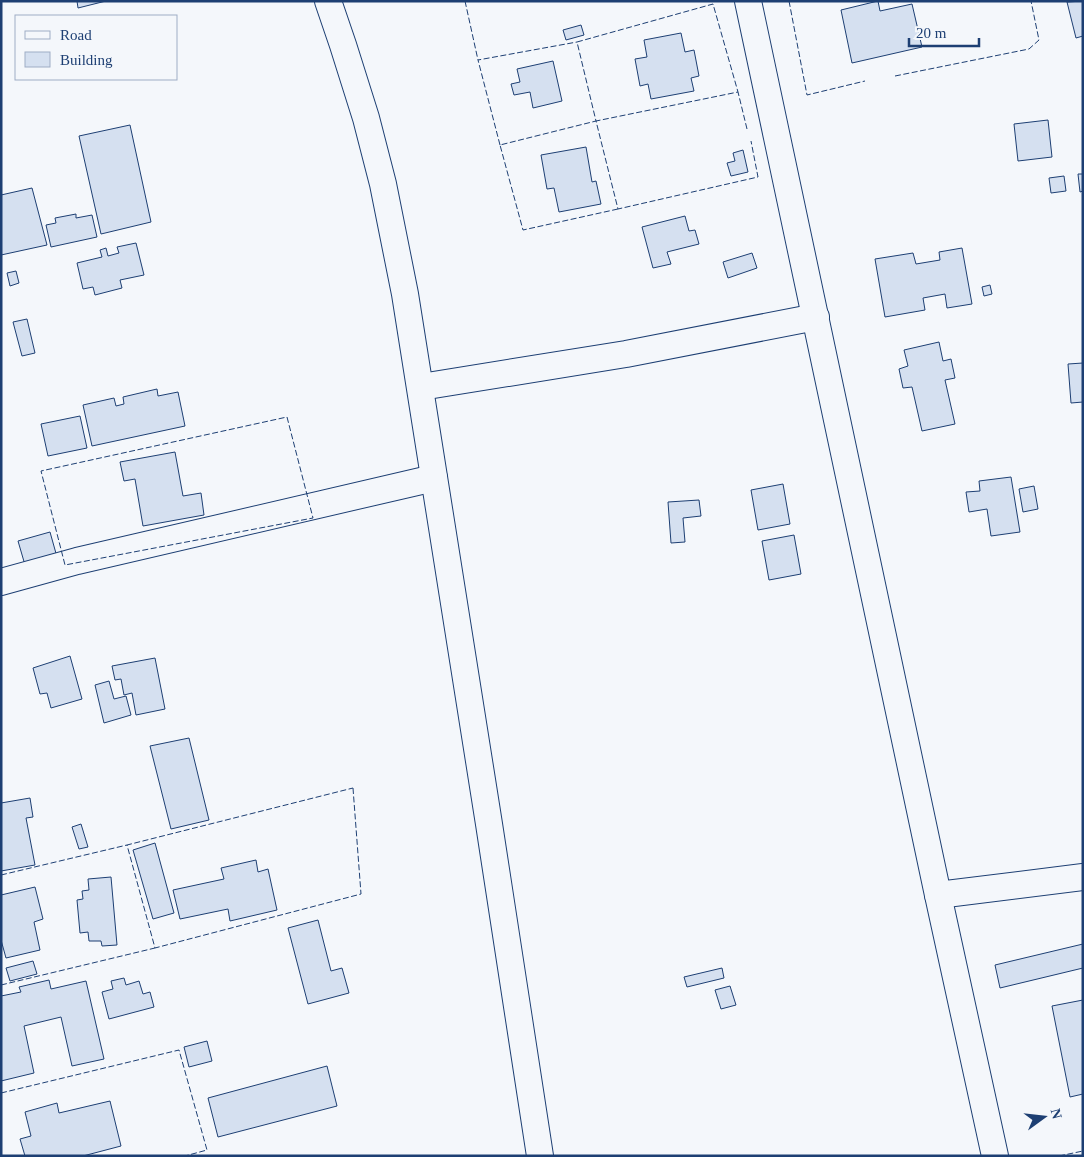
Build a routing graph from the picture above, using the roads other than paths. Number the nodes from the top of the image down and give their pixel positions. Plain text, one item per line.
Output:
1 (328, 1) edge
2 (748, 1) edge
3 (816, 317) junction
4 (420, 387) junction
5 (434, 478) junction
6 (1, 582) edge
7 (1083, 877) edge
8 (938, 895) junction
9 (540, 1156) edge
10 (995, 1156) edge

1 - 4 street
2 - 3 street
3 - 4 street
3 - 8 street
4 - 5 street
5 - 6 street
5 - 9 street
7 - 8 street
8 - 10 street

